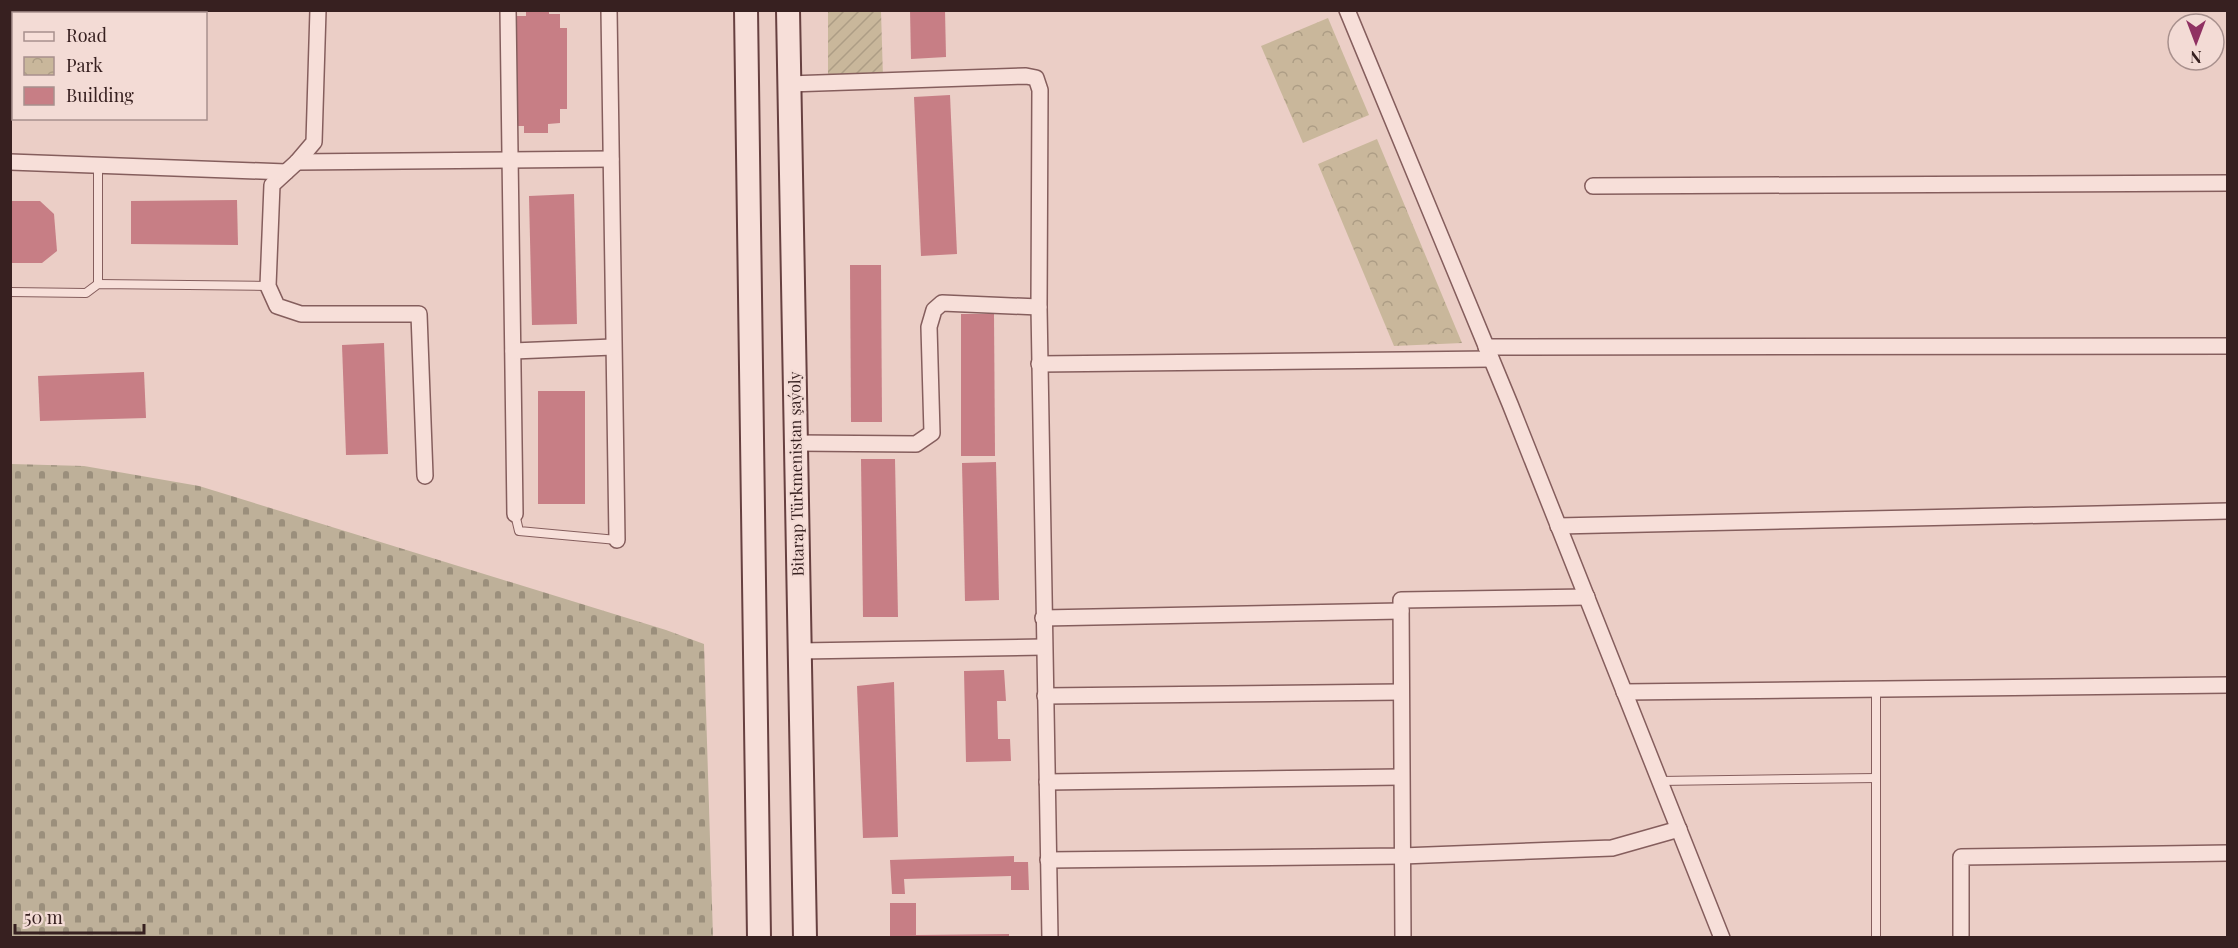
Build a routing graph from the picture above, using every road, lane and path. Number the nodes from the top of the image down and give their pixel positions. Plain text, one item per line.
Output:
1 (318, 10) edge
2 (508, 10) edge
3 (609, 10) edge
4 (746, 10) edge
5 (788, 10) edge
6 (1347, 10) edge
7 (789, 84) junction
8 (510, 159) junction
9 (611, 159) junction
10 (10, 162) edge
11 (98, 165) junction
12 (292, 167) junction
13 (2228, 183) edge
14 (1593, 186) dead end
15 (98, 284) junction
16 (268, 286) junction
17 (10, 292) edge
18 (1038, 307) junction
19 (2228, 346) edge
20 (613, 347) junction
21 (513, 351) junction
22 (1488, 353) junction
23 (1039, 364) junction
24 (796, 443) junction
25 (426, 476) dead end
26 (2228, 511) edge
27 (516, 514) joint
28 (1558, 526) junction
29 (617, 540) joint
30 (1587, 597) junction
31 (1401, 611) junction
32 (1043, 618) junction
33 (1044, 646) junction
34 (800, 651) junction
35 (2228, 685) edge
36 (1876, 689) junction
37 (1401, 692) junction
38 (1624, 692) junction
39 (1045, 696) junction
40 (1401, 777) junction
41 (1876, 778) junction
42 (1660, 781) junction
43 (1047, 782) junction
44 (1679, 829) junction
45 (2228, 853) edge
46 (1402, 856) junction
47 (1048, 860) junction
48 (759, 938) edge
49 (805, 938) edge
50 (1050, 938) edge
51 (1403, 938) edge
52 (1722, 938) edge
53 (1876, 938) edge
54 (1960, 938) edge

1 - 12 street
2 - 8 street
3 - 9 street
4 - 48 main road
5 - 7 main road, Bitarap Türkmenistan şaýoly
6 - 22 street
7 - 18 street
7 - 24 main road, Bitarap Türkmenistan şaýoly
8 - 9 street
8 - 12 street
8 - 21 street
9 - 20 street
10 - 11 street
11 - 12 street
11 - 15 lane
12 - 16 street
13 - 14 street
15 - 16 lane
15 - 17 lane
16 - 25 street
18 - 23 street
18 - 24 street
19 - 22 street
20 - 21 street
20 - 29 street
21 - 27 street
22 - 23 street
22 - 28 street
23 - 32 street
24 - 34 main road, Bitarap Türkmenistan şaýoly
26 - 28 street
27 - 29 lane
28 - 30 street
30 - 31 street
30 - 38 street
31 - 32 street
31 - 37 street
32 - 33 street
33 - 34 street
33 - 39 street
34 - 49 main road, Bitarap Türkmenistan şaýoly
35 - 36 street
36 - 38 street
36 - 41 lane
37 - 39 street
37 - 40 street
38 - 42 street
39 - 43 street
40 - 43 street
40 - 46 street
41 - 42 lane
41 - 53 lane
42 - 44 street
43 - 47 street
44 - 46 street
44 - 52 street
45 - 54 street
46 - 47 street
46 - 51 street
47 - 50 street

